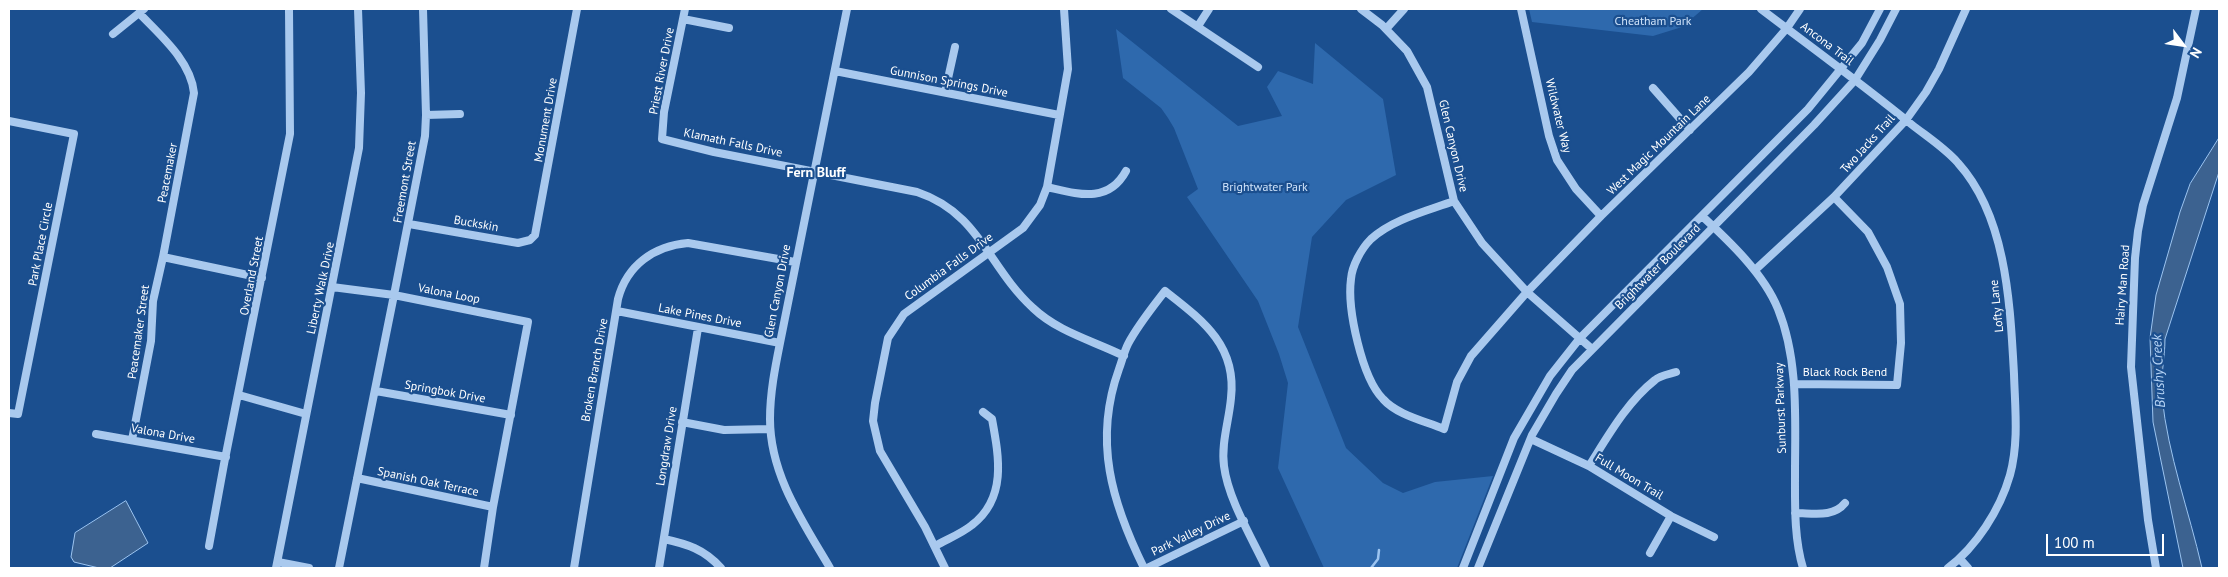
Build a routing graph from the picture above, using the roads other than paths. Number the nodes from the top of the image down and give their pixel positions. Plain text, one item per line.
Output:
1 (289, 9) edge
2 (358, 9) edge
3 (423, 9) edge
4 (577, 9) edge
5 (685, 9) edge
6 (847, 9) edge
7 (1064, 9) edge
8 (1171, 9) edge
9 (1209, 9) edge
10 (1361, 9) edge
11 (1404, 9) edge
12 (1521, 9) edge
13 (1762, 9) edge
14 (1800, 9) edge
15 (1880, 9) edge
16 (1896, 9) edge
17 (1966, 9) edge
18 (2196, 9) edge
19 (142, 11) edge
20 (683, 19) junction
21 (1198, 26) junction
22 (729, 28) dead end
23 (1787, 28) junction
24 (1386, 29) junction
25 (113, 34) dead end
26 (955, 46) dead end
27 (1258, 67) dead end
28 (1842, 69) junction
29 (835, 71) junction
30 (1855, 80) junction
31 (1653, 88) dead end
32 (945, 92) junction
33 (460, 114) dead end
34 (426, 115) junction
35 (1059, 115) junction
36 (1906, 120) junction
37 (9, 121) edge
38 (1690, 130) junction
39 (662, 139) joint
40 (1126, 171) dead end
41 (815, 172) junction
42 (1047, 187) junction
43 (1834, 197) junction
44 (1454, 201) junction
45 (1602, 216) junction
46 (1702, 216) junction
47 (410, 224) junction
48 (1713, 226) junction
49 (535, 235) joint
50 (988, 253) junction
51 (163, 257) junction
52 (795, 262) junction
53 (1755, 270) junction
54 (262, 278) junction
55 (332, 287) junction
56 (1527, 292) junction
57 (394, 294) junction
58 (617, 311) junction
59 (698, 328) junction
60 (1580, 338) junction
61 (780, 343) junction
62 (1592, 349) junction
63 (1124, 356) junction
64 (1676, 372) dead end
65 (1794, 384) junction
66 (376, 390) junction
67 (239, 396) junction
68 (983, 412) dead end
69 (9, 413) edge
70 (306, 414) junction
71 (511, 415) junction
72 (682, 422) junction
73 (770, 429) junction
74 (96, 434) dead end
75 (1530, 439) junction
76 (132, 440) junction
77 (226, 457) junction
78 (1590, 466) junction
79 (357, 478) junction
80 (1845, 503) dead end
81 (493, 508) junction
82 (1795, 513) junction
83 (1671, 516) junction
84 (1244, 521) junction
85 (1714, 538) dead end
86 (664, 539) junction
87 (209, 546) dead end
88 (935, 546) junction
89 (1650, 554) dead end
90 (1960, 559) junction
91 (277, 565) edge
92 (309, 568) edge
93 (339, 568) edge
94 (484, 568) edge
95 (574, 568) edge
96 (658, 568) edge
97 (721, 568) edge
98 (830, 568) edge
99 (945, 568) edge
100 (1146, 568) edge
101 (1266, 568) edge
102 (1463, 568) edge
103 (1478, 568) edge
104 (1803, 568) edge
105 (1948, 568) edge
106 (1968, 568) edge
107 (2156, 568) edge

1 - 54 street, Overland Street
2 - 55 street, Liberty Walk Drive
3 - 34 street, Freemont Street
4 - 49 street, Monument Drive
5 - 20 street, Priest River Drive
6 - 29 street, Glen Canyon Drive
7 - 35 street, Columbia Falls Drive
8 - 21 street
9 - 21 street
10 - 24 street, Glen Canyon Drive
11 - 24 street
12 - 45 street, Wildwater Way
13 - 23 street, Ancona Trail
14 - 23 street, West Magic Mountain Lane
15 - 28 street, Brightwater Boulevard
16 - 30 street, Brightwater Boulevard
17 - 36 street, Two Jacks Trail
18 - 107 street, Hairy Man Road
19 - 25 street
19 - 51 street, Peacemaker
20 - 22 street
20 - 39 street, Priest River Drive
21 - 27 street
23 - 28 street, Ancona Trail
23 - 38 street, West Magic Mountain Lane
24 - 44 street, Glen Canyon Drive
26 - 32 street
28 - 30 street, Ancona Trail
28 - 46 street, Brightwater Boulevard
29 - 32 street, Gunnison Springs Drive
29 - 41 street, Glen Canyon Drive
30 - 36 street, Lofty Lane
30 - 48 street, Brightwater Boulevard
31 - 38 street
32 - 35 street, Gunnison Springs Drive
33 - 34 street
34 - 47 street, Freemont Street
35 - 42 street, Columbia Falls Drive
36 - 43 street, Two Jacks Trail
36 - 90 street, Lofty Lane
37 - 69 street, Park Place Circle
38 - 45 street, West Magic Mountain Lane
39 - 41 street, Klamath Falls Drive
40 - 42 street
41 - 50 street, Klamath Falls Drive
41 - 52 street, Glen Canyon Drive
42 - 50 street, Columbia Falls Drive
43 - 53 street, Two Jacks Trail
43 - 65 street, Black Rock Bend
44 - 56 street, Glen Canyon Drive
44 - 56 street, West Magic Mountain Lane
45 - 56 street, West Magic Mountain Lane
46 - 48 street, Sunburst Parkway
46 - 60 street, Brightwater Boulevard
47 - 49 street, Buckskin
47 - 57 street, Freemont Street
48 - 53 street, Sunburst Parkway
48 - 62 street, Brightwater Boulevard
50 - 63 street, Klamath Falls Drive
50 - 88 street, Columbia Falls Drive
51 - 54 street
51 - 76 street, Peacemaker Street
52 - 58 street, Broken Branch Drive
52 - 61 street, Glen Canyon Drive
53 - 65 street, Sunburst Parkway
54 - 67 street, Overland Street
55 - 57 street
55 - 70 street, Liberty Walk Drive
56 - 60 street, Glen Canyon Drive
57 - 66 street
57 - 71 street, Valona Loop
58 - 59 street, Lake Pines Drive
58 - 95 street, Broken Branch Drive
59 - 61 street, Lake Pines Drive
59 - 72 street, Longdraw Drive
60 - 62 street, Glen Canyon Drive
60 - 102 street, Brightwater Boulevard
61 - 73 street, Glen Canyon Drive
62 - 75 street, Brightwater Boulevard
63 - 84 street
63 - 100 street
64 - 78 street
65 - 82 street, Sunburst Parkway
66 - 71 street, Springbok Drive
66 - 79 street
67 - 70 street
67 - 77 street, Overland Street
68 - 88 street
70 - 91 street, Liberty Walk Drive
71 - 81 street, Valona Loop
72 - 73 street
72 - 86 street, Longdraw Drive
73 - 98 street, Glen Canyon Drive
74 - 76 street, Valona Drive
75 - 78 street, Full Moon Trail
75 - 103 street, Brightwater Boulevard
76 - 77 street, Valona Drive
77 - 87 street, Overland Street
78 - 83 street, Full Moon Trail
79 - 81 street, Spanish Oak Terrace
79 - 93 street
80 - 82 street
81 - 94 street, Valona Loop
82 - 104 street, Sunburst Parkway
83 - 85 street, Full Moon Trail
83 - 89 street
84 - 100 street, Park Valley Drive
84 - 101 street
86 - 96 street, Longdraw Drive
86 - 97 street
88 - 99 street, Columbia Falls Drive
90 - 105 street, Lofty Lane
90 - 106 street
91 - 92 street

